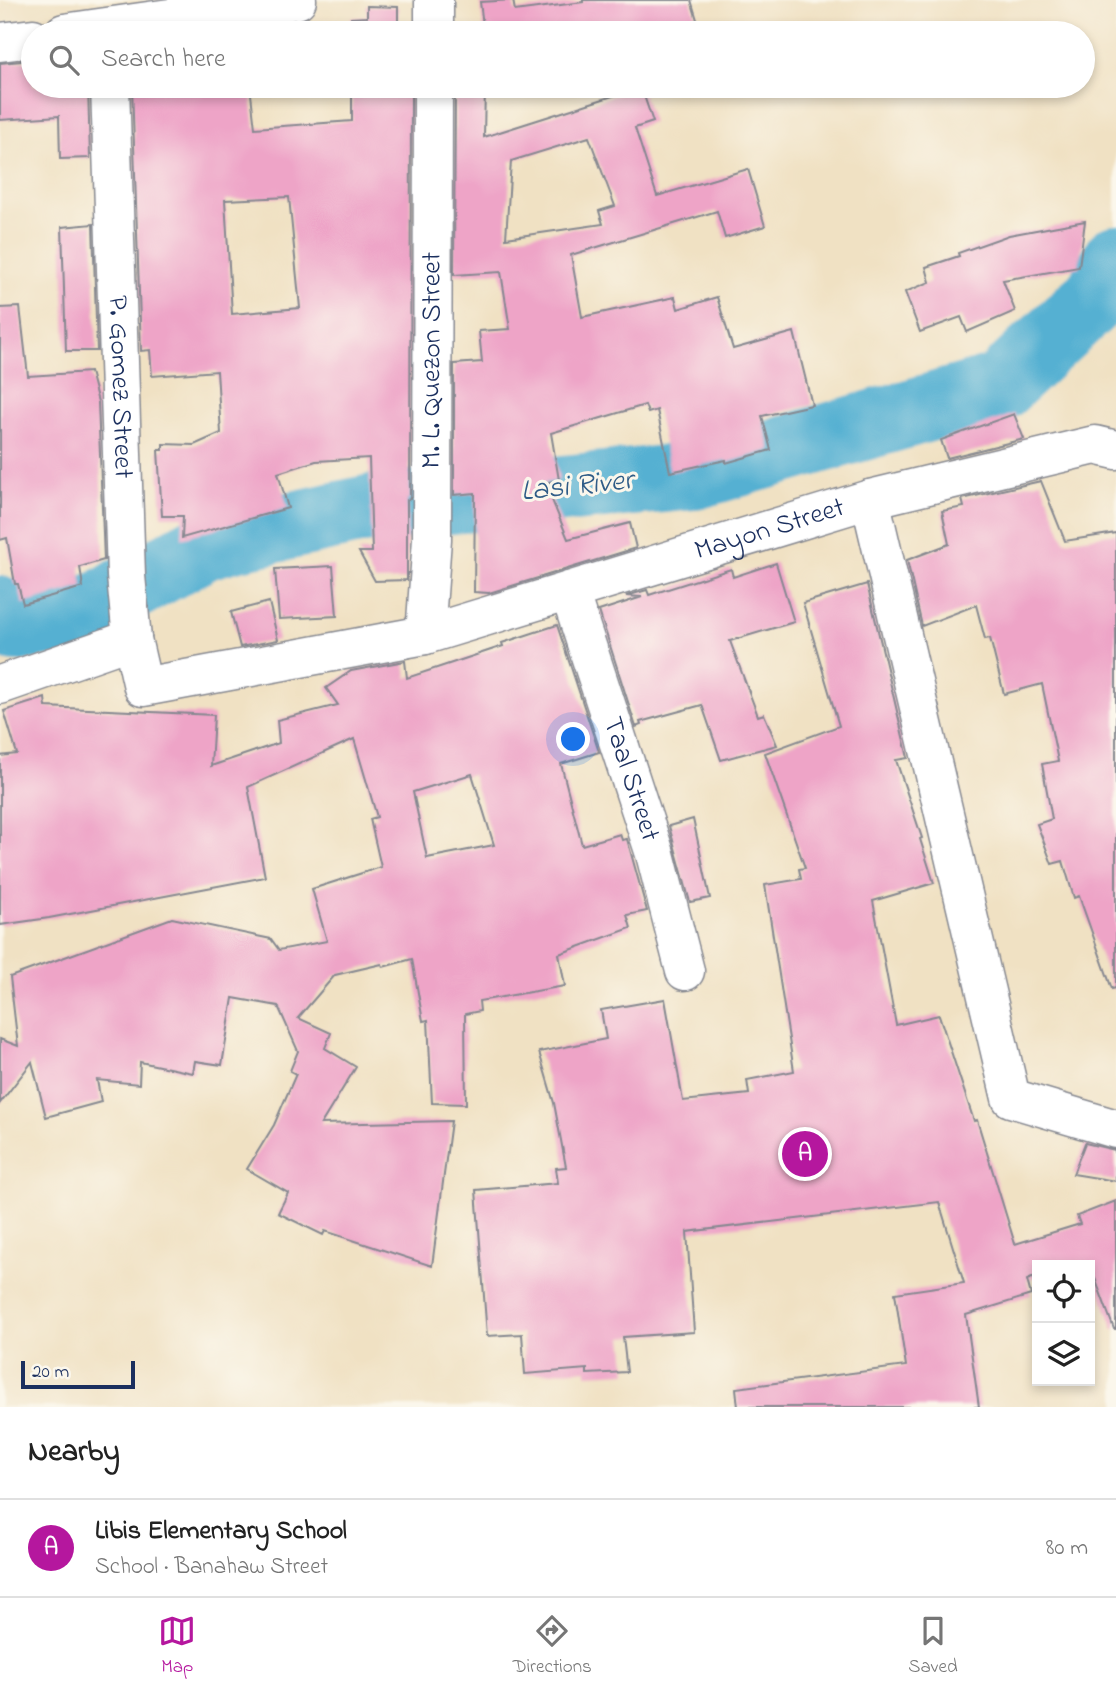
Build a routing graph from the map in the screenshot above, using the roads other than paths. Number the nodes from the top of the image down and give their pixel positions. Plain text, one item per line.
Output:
1 (434, 0) edge
2 (278, 1) edge
3 (108, 20) edge
4 (434, 21) edge
5 (21, 39) edge
6 (0, 42) edge
7 (110, 98) edge
8 (433, 98) edge
9 (1116, 450) edge
10 (870, 499) junction
11 (569, 591) junction
12 (129, 608) junction
13 (425, 635) junction
14 (0, 685) edge
15 (144, 687) joint
16 (685, 971) dead end
17 (1116, 1129) edge

1 - 4 street
2 - 3 street
5 - 6 street
7 - 12 street, P. Gomez Street
8 - 13 street, M. L. Quezon Street
9 - 10 street, Mayon Street
10 - 11 street, Mayon Street
10 - 17 street
11 - 13 street, Mayon Street
11 - 16 street, Taal Street
12 - 14 street
12 - 15 street, P. Gomez Street
13 - 15 street, Mayon Street

